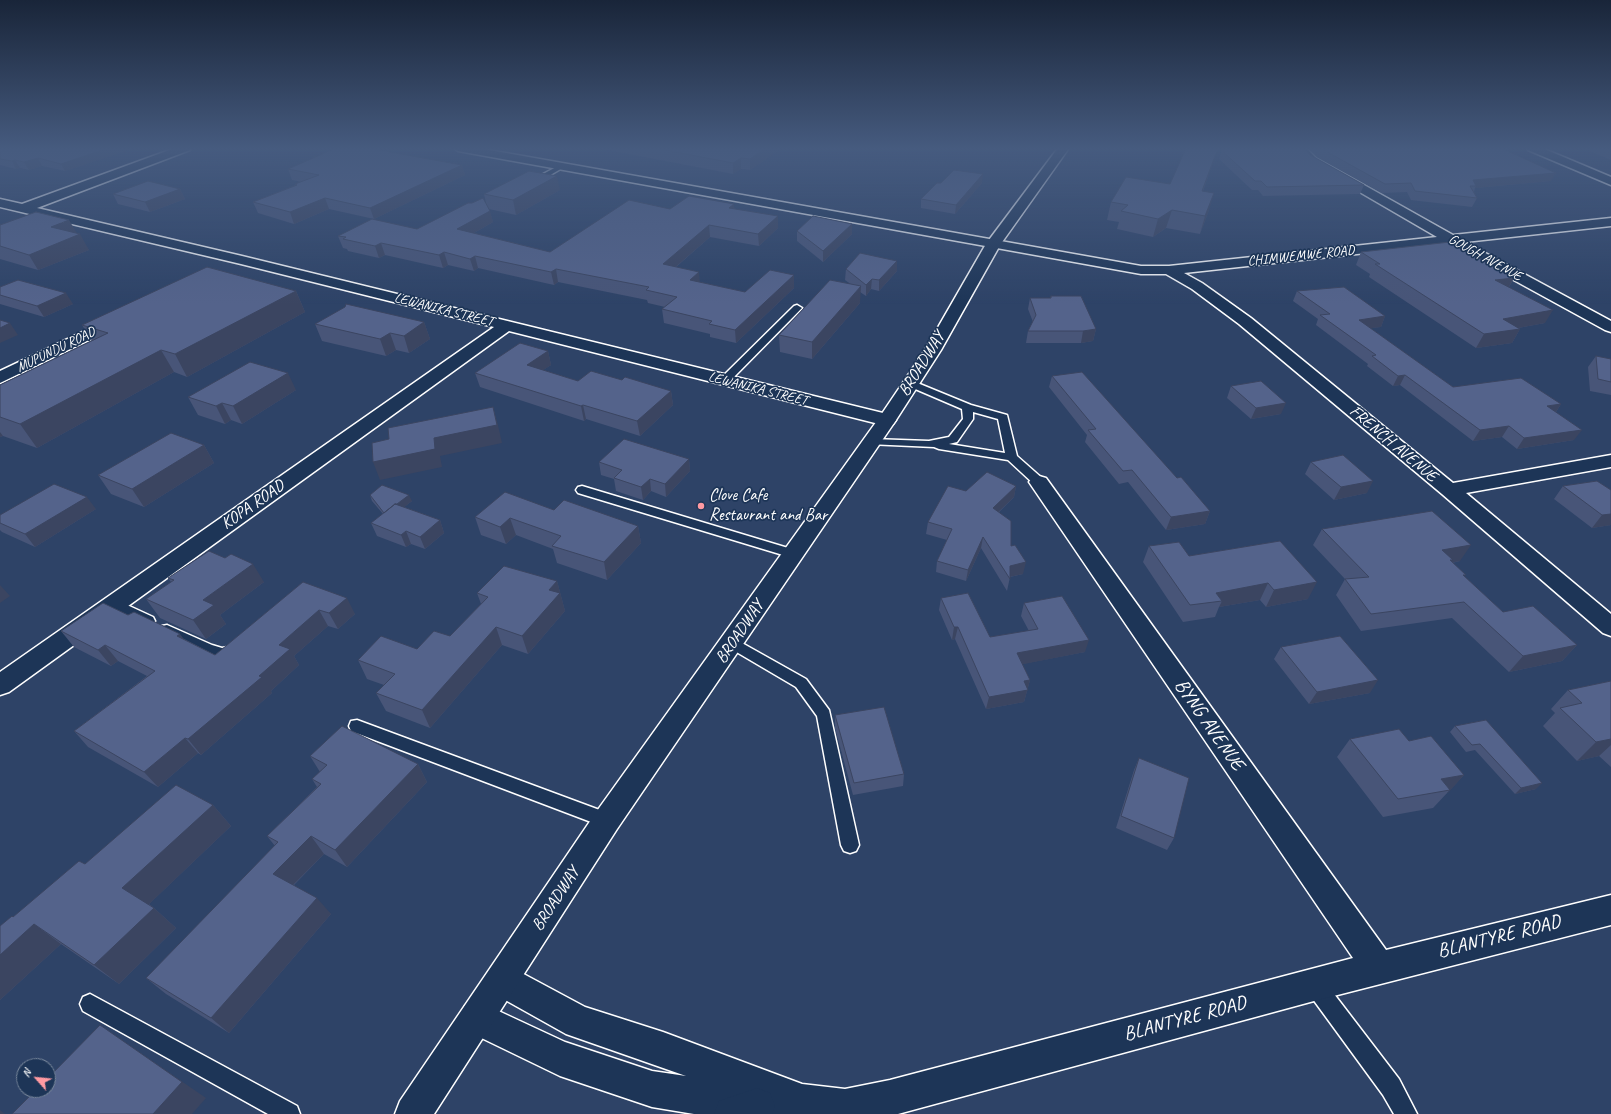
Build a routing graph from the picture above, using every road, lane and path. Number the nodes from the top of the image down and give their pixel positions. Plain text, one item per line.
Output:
1 (45, 200) edge
2 (750, 200) edge
3 (1026, 200) edge
4 (1382, 200) edge
5 (0, 203) edge
6 (23, 208) junction
7 (0, 217) edge
8 (1611, 222) edge
9 (1452, 240) junction
10 (993, 244) junction
11 (242, 260) junction
12 (1169, 270) junction
13 (221, 271) edge
14 (797, 308) dead end
15 (128, 316) edge
16 (506, 326) junction
17 (1611, 327) edge
18 (0, 378) edge
19 (724, 381) junction
20 (910, 384) junction
21 (967, 407) junction
22 (887, 420) junction
23 (872, 442) junction
24 (929, 444) junction
25 (1012, 457) junction
26 (1611, 461) edge
27 (1039, 482) joint
28 (582, 490) dead end
29 (1449, 490) junction
30 (793, 554) junction
31 (114, 604) junction
32 (1611, 627) edge
33 (733, 643) junction
34 (243, 644) edge
35 (0, 685) edge
36 (357, 726) dead end
37 (608, 820) junction
38 (850, 845) dead end
39 (1611, 910) edge
40 (1379, 967) junction
41 (503, 980) junction
42 (1314, 984) junction
43 (90, 1004) dead end
44 (477, 1018) junction
45 (804, 1102) junction
46 (892, 1106) edge
47 (744, 1110) edge
48 (289, 1114) edge
49 (413, 1114) edge
50 (1406, 1114) edge

1 - 6 street
2 - 10 street, CHIMWEMWE ROAD
3 - 10 street, BROADWAY
4 - 9 street, GOUGH AVENUE
5 - 6 street, LEWANIKA STREET
6 - 7 street
6 - 11 street, LEWANIKA STREET
8 - 9 street, CHIMWEMWE ROAD
9 - 12 street, CHIMWEMWE ROAD
9 - 17 street, GOUGH AVENUE
10 - 12 street, CHIMWEMWE ROAD
10 - 20 street, BROADWAY
11 - 13 street
11 - 16 street, LEWANIKA STREET
12 - 29 street, FRENCH AVENUE
14 - 19 lane
15 - 18 street, MUPUNDU ROAD
16 - 19 street, LEWANIKA STREET
16 - 31 street, KOPA ROAD
19 - 22 street, LEWANIKA STREET
20 - 21 lane
20 - 22 street, BROADWAY
21 - 24 lane
21 - 25 lane
22 - 23 street, BROADWAY
23 - 24 lane
23 - 30 street, BROADWAY
24 - 25 lane
25 - 27 lane
26 - 29 street
27 - 40 street, BYNG AVENUE
28 - 30 lane
29 - 32 street, FRENCH AVENUE
30 - 33 street, BROADWAY
31 - 34 lane
31 - 35 street, KOPA ROAD
33 - 37 street, BROADWAY
33 - 38 lane
36 - 37 lane
37 - 41 street, BROADWAY
39 - 40 street, BLANTYRE ROAD
40 - 42 street, BLANTYRE ROAD
41 - 44 street, BROADWAY
41 - 45 street
42 - 46 street, BLANTYRE ROAD
42 - 50 lane
43 - 48 lane
44 - 47 street, BLANTYRE ROAD
44 - 49 street, BROADWAY
45 - 46 street, BLANTYRE ROAD
45 - 47 street, BLANTYRE ROAD

